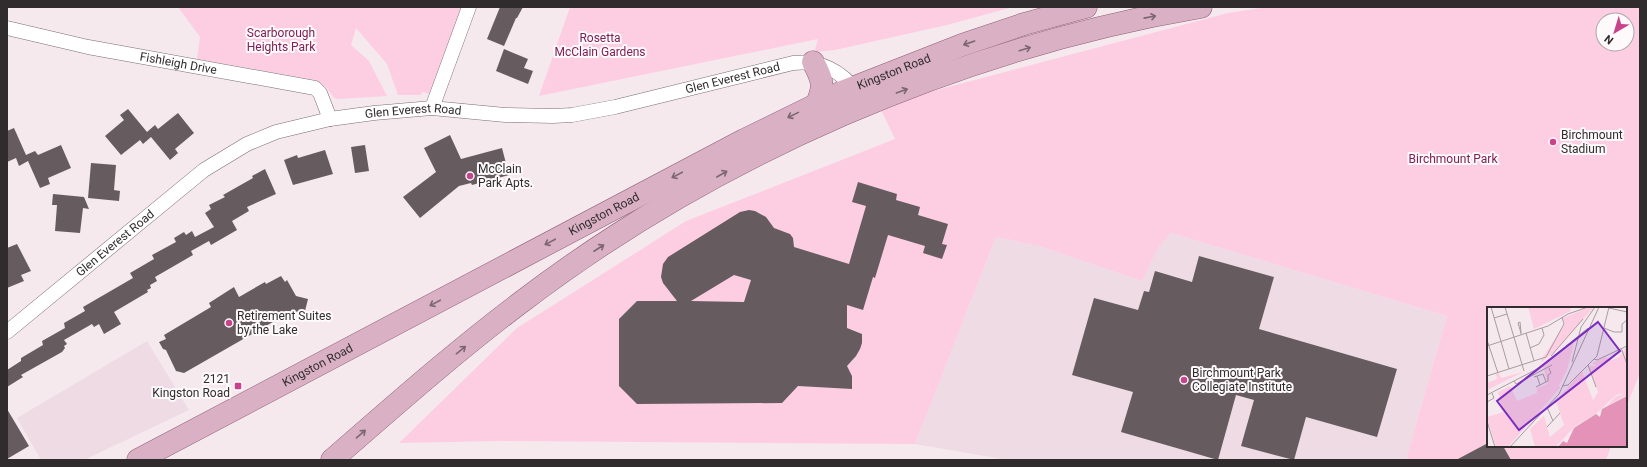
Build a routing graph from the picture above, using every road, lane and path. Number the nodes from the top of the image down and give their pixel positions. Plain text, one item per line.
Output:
1 (469, 7) edge
2 (1086, 7) edge
3 (1189, 8) edge
4 (7, 28) edge
5 (813, 62) junction
6 (859, 96) junction
7 (817, 103) junction
8 (432, 108) junction
9 (330, 119) junction
10 (7, 332) edge
11 (138, 460) edge
12 (332, 460) edge

1 - 8 street
2 -> 6 main road, Kingston Road
6 -> 3 main road, Kingston Road
4 - 9 street, Fishleigh Drive
5 - 6 street, Glen Everest Road
5 - 7 main road
5 - 8 street, Glen Everest Road
6 - 7 main road, Kingston Road
12 -> 6 main road, Kingston Road
7 -> 11 main road, Kingston Road
8 - 9 street, Glen Everest Road
9 - 10 street, Glen Everest Road

